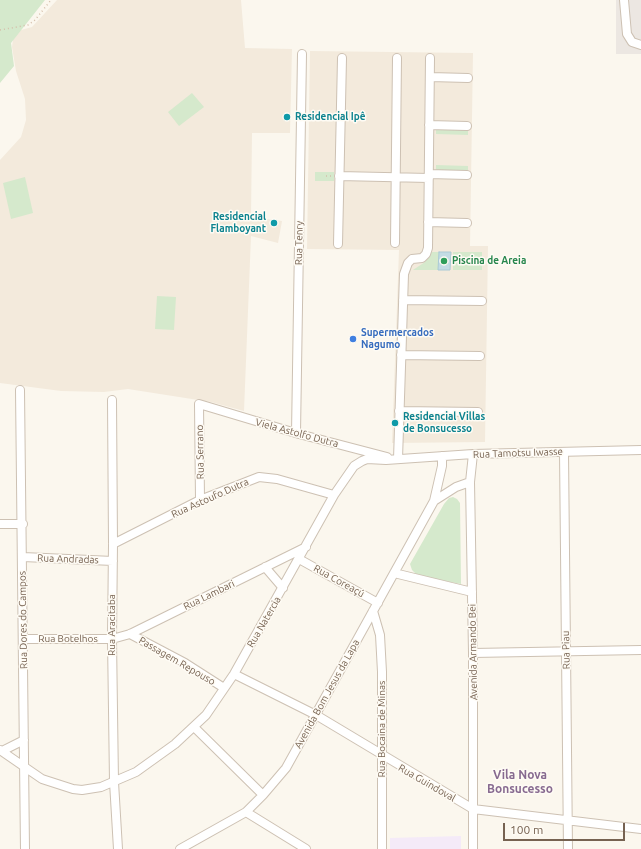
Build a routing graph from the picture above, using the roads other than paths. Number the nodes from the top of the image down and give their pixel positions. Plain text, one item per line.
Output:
1 (624, 0) edge
2 (641, 45) edge
3 (302, 54) dead end
4 (342, 58) dead end
5 (397, 58) dead end
6 (430, 58) dead end
7 (430, 77) junction
8 (468, 78) dead end
9 (430, 125) junction
10 (467, 126) dead end
11 (467, 175) dead end
12 (339, 176) junction
13 (429, 176) junction
14 (396, 178) junction
15 (428, 222) junction
16 (467, 223) dead end
17 (395, 243) dead end
18 (338, 244) dead end
19 (403, 300) junction
20 (482, 301) dead end
21 (401, 355) junction
22 (480, 356) dead end
23 (20, 390) dead end
24 (112, 400) dead end
25 (199, 404) joint
26 (399, 411) junction
27 (478, 412) dead end
28 (296, 433) junction
29 (641, 450) edge
30 (564, 452) junction
31 (473, 454) junction
32 (442, 456) junction
33 (397, 459) junction
34 (470, 482) junction
35 (334, 495) junction
36 (200, 500) junction
37 (434, 501) junction
38 (0, 524) edge
39 (23, 524) junction
40 (113, 544) junction
41 (306, 547) junction
42 (23, 557) junction
43 (299, 559) junction
44 (113, 561) junction
45 (265, 567) junction
46 (394, 573) junction
47 (283, 588) junction
48 (472, 592) junction
49 (378, 603) junction
50 (373, 611) junction
51 (130, 634) junction
52 (23, 639) junction
53 (112, 639) junction
54 (641, 650) edge
55 (566, 651) junction
56 (473, 653) junction
57 (234, 674) junction
58 (224, 688) junction
59 (316, 715) junction
60 (194, 727) junction
61 (24, 740) junction
62 (1, 750) edge
63 (382, 756) junction
64 (23, 767) junction
65 (114, 782) junction
66 (263, 795) junction
67 (473, 809) junction
68 (246, 812) junction
69 (567, 820) junction
70 (641, 829) edge
71 (25, 849) edge
72 (118, 849) edge
73 (180, 849) edge
74 (306, 849) edge
75 (382, 849) edge
76 (473, 849) edge
77 (568, 849) edge

1 - 2 street
3 - 28 street, Rua Tenry
4 - 12 street
5 - 14 street
6 - 7 street
7 - 8 street
7 - 9 street
9 - 10 street
9 - 13 street
11 - 13 street
12 - 14 street
12 - 18 street
13 - 14 street
13 - 15 street
14 - 17 street
15 - 16 street
15 - 19 street
19 - 20 street
19 - 21 street
21 - 22 street
21 - 26 street
23 - 39 street, Rua Dores do Campos
24 - 40 street, Rua Aracitaba
25 - 28 street, Viela Astolfo Dutra
25 - 36 street, Rua Serrano
26 - 27 street
26 - 33 street
28 - 33 street, Viela Astolfo Dutra
29 - 30 street, Rua Tamotsu Iwasse
30 - 31 street, Rua Tamotsu Iwasse
30 - 55 street, Rua Piau
31 - 32 street, Rua Tamotsu Iwasse
31 - 34 street, Avenida Armando Bei
32 - 33 street, Rua Tamotsu Iwasse
32 - 37 street, Avenida Bom Jesus da Lapa
33 - 35 street, Rua Natercia
34 - 37 street
34 - 48 street, Avenida Armando Bei
35 - 36 street, Rua Astoufo Dutra
35 - 41 street, Rua Natercia
36 - 40 street, Rua Astoufo Dutra
37 - 46 street, Avenida Bom Jesus da Lapa
38 - 39 street
39 - 42 street, Rua Dores do Campos
40 - 44 street, Rua Aracitaba
41 - 43 street, Rua Natercia
41 - 45 street, Rua Lambari
42 - 44 street, Rua Andradas
42 - 52 street, Rua Dores do Campos
43 - 47 street, Rua Natercia
43 - 49 street, Rua Coreaçú
44 - 53 street, Rua Aracitaba
45 - 47 street
45 - 51 street, Rua Lambari
46 - 48 street
46 - 49 street, Avenida Bom Jesus da Lapa
47 - 57 street, Rua Natercia
48 - 56 street, Avenida Armando Bei
49 - 50 street, Avenida Bom Jesus da Lapa
50 - 59 street, Avenida Bom Jesus da Lapa
50 - 63 street, Rua Bocaina de Minas
51 - 53 street, Rua Lambari
51 - 58 street, Passagem Repouso
52 - 53 street, Rua Botelhos
52 - 61 street, Rua Dores do Campos
53 - 65 street, Rua Aracitaba
54 - 55 street
55 - 56 street
55 - 69 street, Rua Piau
56 - 67 street, Avenida Armando Bei
57 - 58 street, Rua Natercia
57 - 59 street, Rua Guindoval
58 - 60 street, Rua Natercia
59 - 63 street, Rua Guindoval
59 - 66 street, Avenida Bom Jesus da Lapa
60 - 65 street, Rua Natercia
60 - 66 street
61 - 62 street
61 - 64 street, Rua Dores do Campos
62 - 64 street, Rua Natercia
63 - 67 street, Rua Guindoval
63 - 75 street, Rua Bocaina de Minas
64 - 65 street, Rua Natercia
64 - 71 street, Rua Dores do Campos
65 - 72 street, Rua Aracitaba
66 - 68 street, Avenida Bom Jesus da Lapa
67 - 69 street, Rua Guindoval
67 - 76 street, Avenida Armando Bei
68 - 73 street, Avenida Bom Jesus da Lapa
68 - 74 street
69 - 70 street, Rua Guindoval
69 - 77 street, Rua Piau

